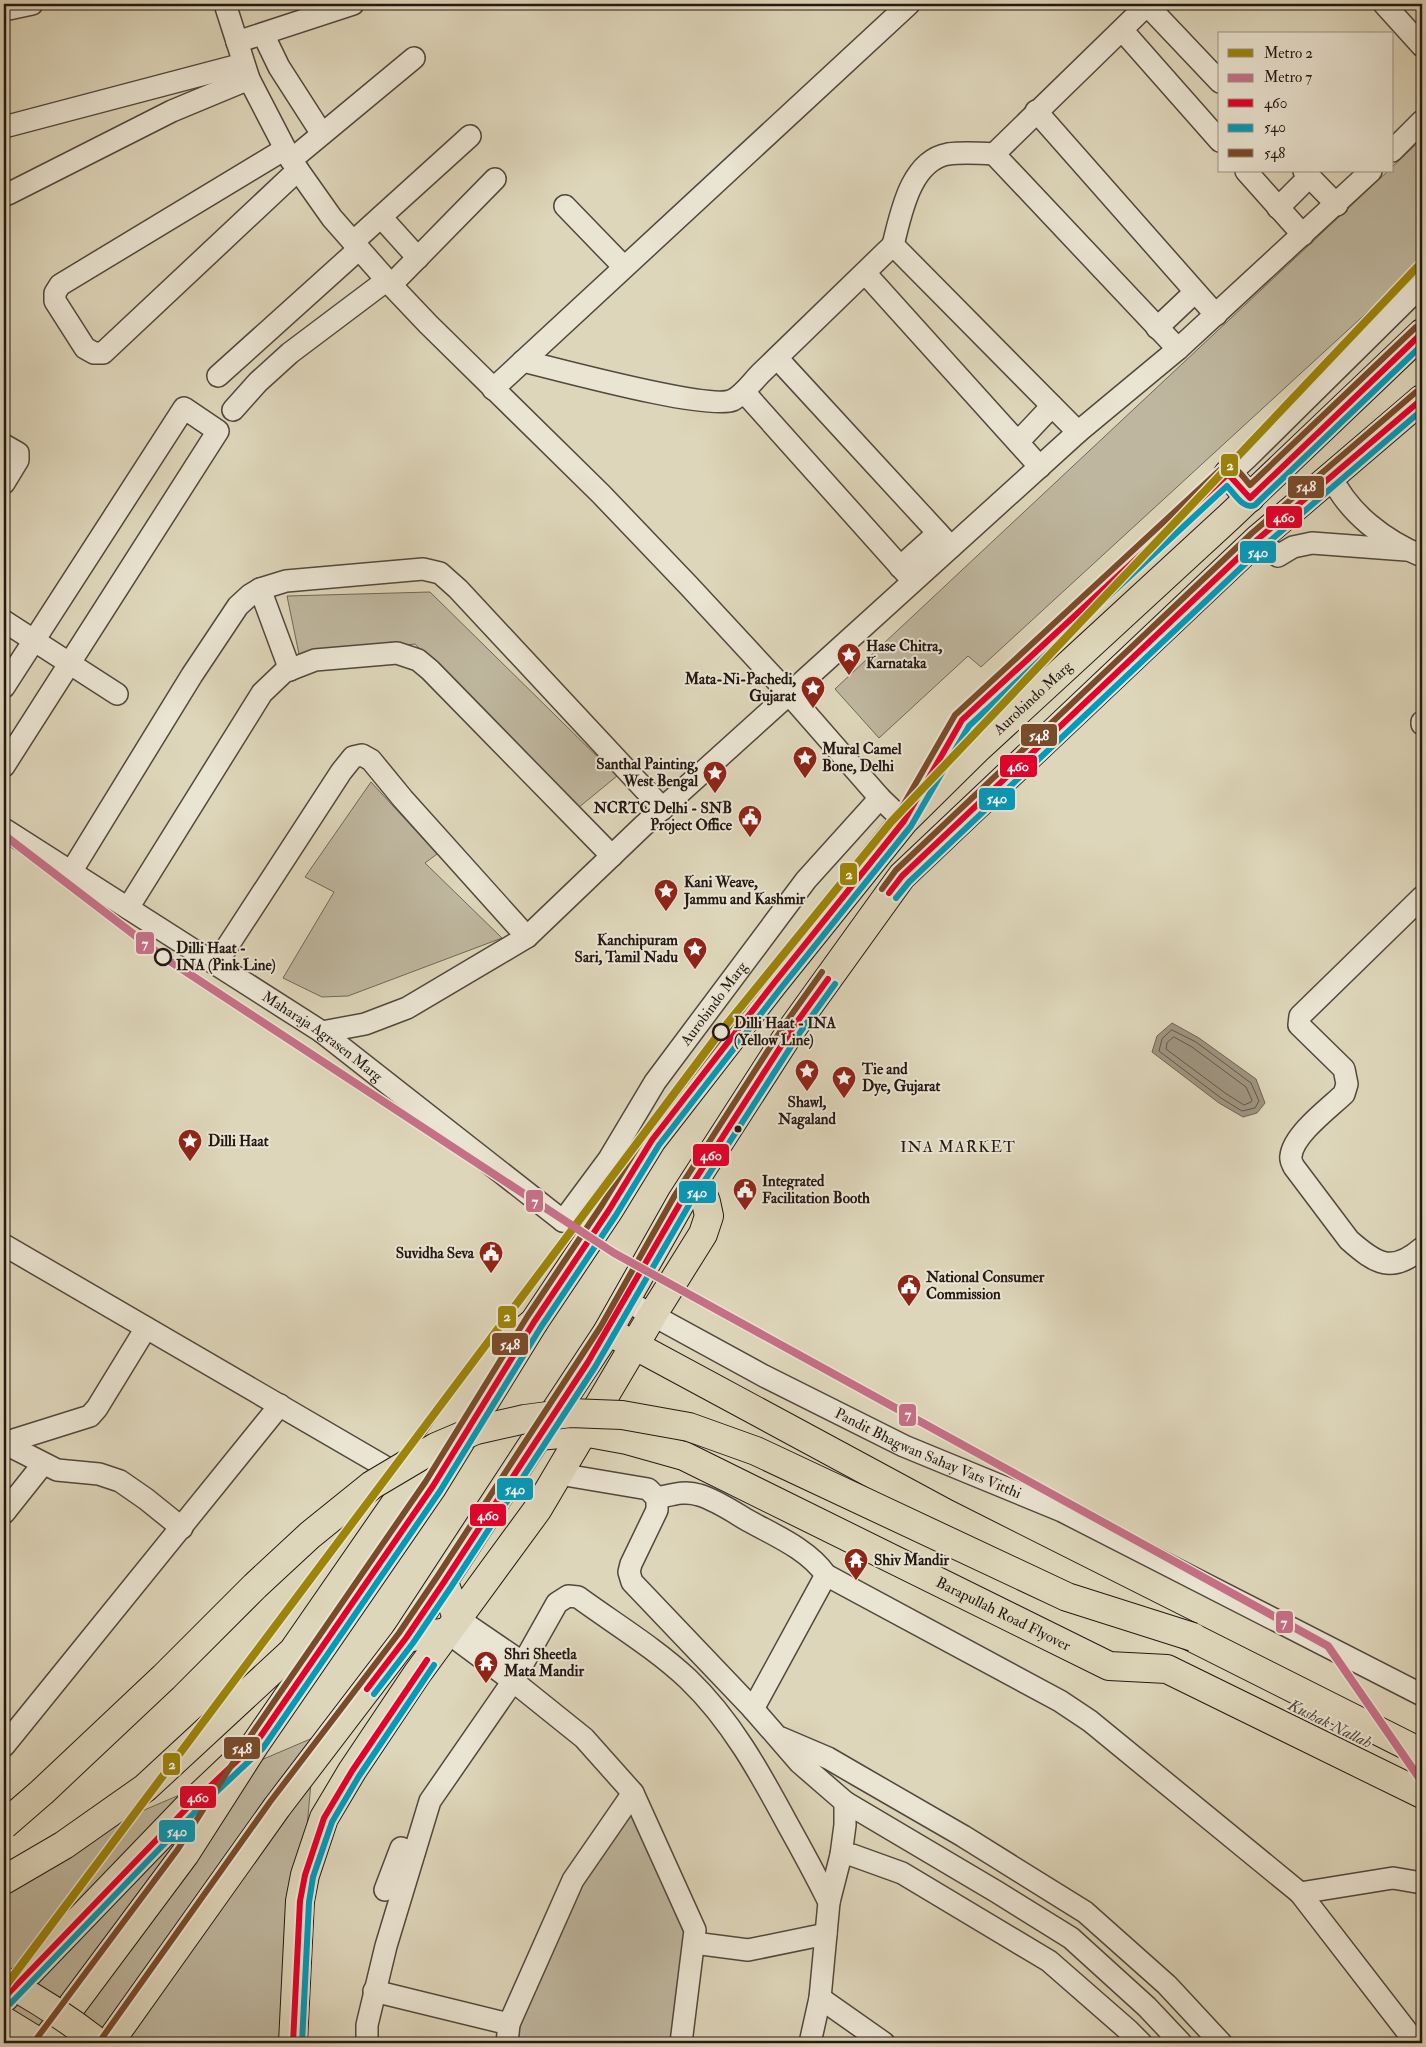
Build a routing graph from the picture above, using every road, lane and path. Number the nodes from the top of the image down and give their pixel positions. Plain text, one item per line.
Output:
1 (32, 4) edge
2 (225, 4) edge
3 (353, 4) edge
4 (909, 4) edge
5 (1384, 4) edge
6 (1148, 5) edge
7 (4, 10) edge
8 (1122, 30) junction
9 (263, 34) junction
10 (236, 42) junction
11 (1422, 46) edge
12 (414, 58) dead end
13 (246, 72) junction
14 (1218, 80) edge
15 (1036, 111) junction
16 (1422, 122) edge
17 (4, 127) edge
18 (322, 134) junction
19 (470, 136) dead end
20 (1218, 139) edge
21 (1394, 149) edge
22 (994, 154) junction
23 (291, 160) junction
24 (1247, 172) edge
25 (1370, 172) edge
26 (1306, 174) edge
27 (495, 179) dead end
28 (4, 194) edge
29 (1337, 205) junction
30 (565, 206) dead end
31 (1278, 208) junction
32 (381, 217) junction
33 (1303, 236) junction
34 (894, 245) junction
35 (356, 246) junction
36 (418, 258) junction
37 (624, 267) junction
38 (865, 273) junction
39 (389, 283) junction
40 (1422, 285) edge
41 (1195, 292) junction
42 (1216, 315) junction
43 (1157, 328) junction
44 (1422, 333) edge
45 (1178, 349) junction
46 (777, 358) junction
47 (523, 361) junction
48 (218, 376) dead end
49 (493, 389) junction
50 (744, 392) junction
51 (1422, 399) edge
52 (1052, 406) junction
53 (233, 410) dead end
54 (1078, 432) junction
55 (1018, 442) junction
56 (4, 445) edge
57 (1040, 466) junction
58 (1228, 474) junction
59 (1331, 476) junction
60 (4, 483) edge
61 (1250, 498) junction
62 (944, 540) junction
63 (1268, 548) junction
64 (1414, 553) edge
65 (907, 574) junction
66 (260, 589) junction
67 (4, 621) edge
68 (34, 639) junction
69 (70, 663) junction
70 (290, 670) junction
71 (4, 687) edge
72 (116, 694) dead end
73 (789, 694) junction
74 (4, 766) edge
75 (880, 798) junction
76 (663, 809) junction
77 (904, 821) junction
78 (4, 830) edge
79 (612, 856) junction
80 (71, 872) junction
81 (1422, 897) edge
82 (128, 908) junction
83 (527, 937) junction
84 (216, 964) junction
85 (322, 1032) junction
86 (697, 1178) junction
87 (610, 1210) junction
88 (563, 1221) junction
89 (4, 1245) edge
90 (1422, 1248) edge
91 (625, 1300) junction
92 (653, 1314) junction
93 (534, 1322) junction
94 (146, 1328) junction
95 (608, 1331) junction
96 (634, 1346) junction
97 (280, 1405) junction
98 (583, 1432) junction
99 (538, 1436) junction
100 (4, 1443) edge
101 (43, 1464) junction
102 (559, 1474) junction
103 (410, 1481) junction
104 (658, 1498) junction
105 (4, 1513) edge
106 (182, 1528) junction
107 (826, 1575) junction
108 (444, 1582) junction
109 (452, 1625) junction
110 (1193, 1637) junction
111 (406, 1638) junction
112 (518, 1672) junction
113 (1422, 1695) edge
114 (753, 1710) junction
115 (776, 1735) junction
116 (256, 1743) junction
117 (4, 1746) edge
118 (1422, 1753) edge
119 (633, 1793) junction
120 (1422, 1794) edge
121 (845, 1802) junction
122 (4, 1825) edge
123 (414, 1853) junction
124 (841, 1855) junction
125 (4, 1880) edge
126 (1422, 1883) edge
127 (385, 1890) dead end
128 (1300, 1893) junction
129 (829, 1902) junction
130 (826, 1934) junction
131 (694, 1943) junction
132 (4, 1981) edge
133 (374, 1991) junction
134 (4, 1998) edge
135 (820, 1998) junction
136 (4, 2021) edge
137 (508, 2034) edge
138 (1417, 2042) edge
139 (42, 2043) edge
140 (99, 2043) edge
141 (109, 2043) edge
142 (293, 2043) edge
143 (367, 2043) edge
144 (681, 2043) edge
145 (810, 2043) edge
146 (884, 2043) edge
147 (1141, 2043) edge
148 (1181, 2043) edge
149 (1221, 2043) edge

1 - 7 street
2 - 10 street
3 - 9 street
4 - 37 street
5 - 11 street
6 - 8 street
6 - 14 street
8 - 15 street
8 - 20 street
9 - 10 street
9 - 18 street
10 - 13 street
12 - 18 street
13 - 17 street
13 - 23 street
13 - 28 street
15 - 22 street
15 - 41 street
16 - 21 street
18 - 23 street
19 - 32 street
22 - 34 street
22 - 43 street
23 - 23 street
23 - 35 street
24 - 31 street
25 - 29 street
26 - 29 street
26 - 31 street
27 - 36 street
29 - 33 street
30 - 37 street
31 - 33 street
32 - 35 street
32 - 36 street
33 - 42 street
34 - 38 street
34 - 52 street
35 - 39 street
35 - 48 street
36 - 39 street
37 - 47 street
38 - 46 street
38 - 55 street
39 - 49 street
39 - 53 street
40 - 58 street, Aurobindo Marg
41 - 42 street
41 - 43 street
42 - 45 street
43 - 45 street
44 - 61 main road, Aurobindo Marg
45 - 54 street
46 - 50 street
46 - 62 street
47 - 49 street
47 - 50 street
49 - 73 street
50 - 65 street
51 - 59 main road
52 - 54 street
52 - 55 street
54 - 57 street
55 - 57 street
56 - 60 street
57 - 62 street
58 - 61 main road
58 - 77 street, Aurobindo Marg
59 - 63 main road
59 - 64 street
61 - 77 main road, Aurobindo Marg
62 - 65 street
63 - 64 street
63 - 86 main road
65 - 73 street
66 - 70 street
66 - 76 street
66 - 80 street
67 - 68 street
68 - 69 street
68 - 69 street
68 - 71 street
69 - 72 street
69 - 74 street
70 - 79 street
70 - 82 street
73 - 75 street
73 - 76 street
75 - 77 street
75 - 88 street, Aurobindo Marg
76 - 79 street
77 - 87 main road, Aurobindo Marg
78 - 80 street, Maharaja Agrasen Marg
79 - 83 street
80 - 82 street, Maharaja Agrasen Marg
81 - 90 street
82 - 84 street, Maharaja Agrasen Marg
83 - 84 street
83 - 85 street
84 - 85 street, Maharaja Agrasen Marg
85 - 88 street, Maharaja Agrasen Marg
86 - 91 main road
86 - 92 main road
87 - 88 street
87 - 93 main road, Aurobindo Marg
89 - 94 street
91 - 92 street, Pandit Bhagwan Sahay Vats Vitthi
91 - 95 main road
92 - 96 main road
92 - 113 street, Pandit Bhagwan Sahay Vats Vitthi
93 - 103 main road
93 - 116 main road, Aurobindo Marg
94 - 97 street
94 - 100 street
95 - 96 main road
95 - 99 main road
96 - 98 main road
96 - 110 main road, bridge
97 - 103 street
97 - 106 street
98 - 99 main road, Barapullah Road Flyover
98 - 102 main road
98 - 120 main road, Barapullah Road Flyover
99 - 108 main road
100 - 101 street
101 - 105 street
101 - 106 street
102 - 104 street
102 - 109 main road
103 - 125 main road
104 - 107 street
104 - 114 street
106 - 117 street
107 - 114 street
107 - 128 street
108 - 109 main road
108 - 111 main road
109 - 111 main road
109 - 112 street
109 - 142 main road
110 - 118 main road
110 - 122 main road, bridge
111 - 141 main road
112 - 119 street
112 - 123 street
112 - 129 street
114 - 115 street
115 - 121 street
115 - 149 street
116 - 134 main road
116 - 139 main road, Aurobindo Marg
119 - 131 street
119 - 137 street
121 - 124 street
121 - 148 street
123 - 127 street
123 - 133 street
124 - 129 street
124 - 147 street
126 - 128 street
128 - 138 street
129 - 130 street
130 - 131 street
130 - 135 street
131 - 144 street
132 - 140 main road, bridge
133 - 137 street
133 - 143 street
135 - 145 street
135 - 146 street
136 - 139 main road

